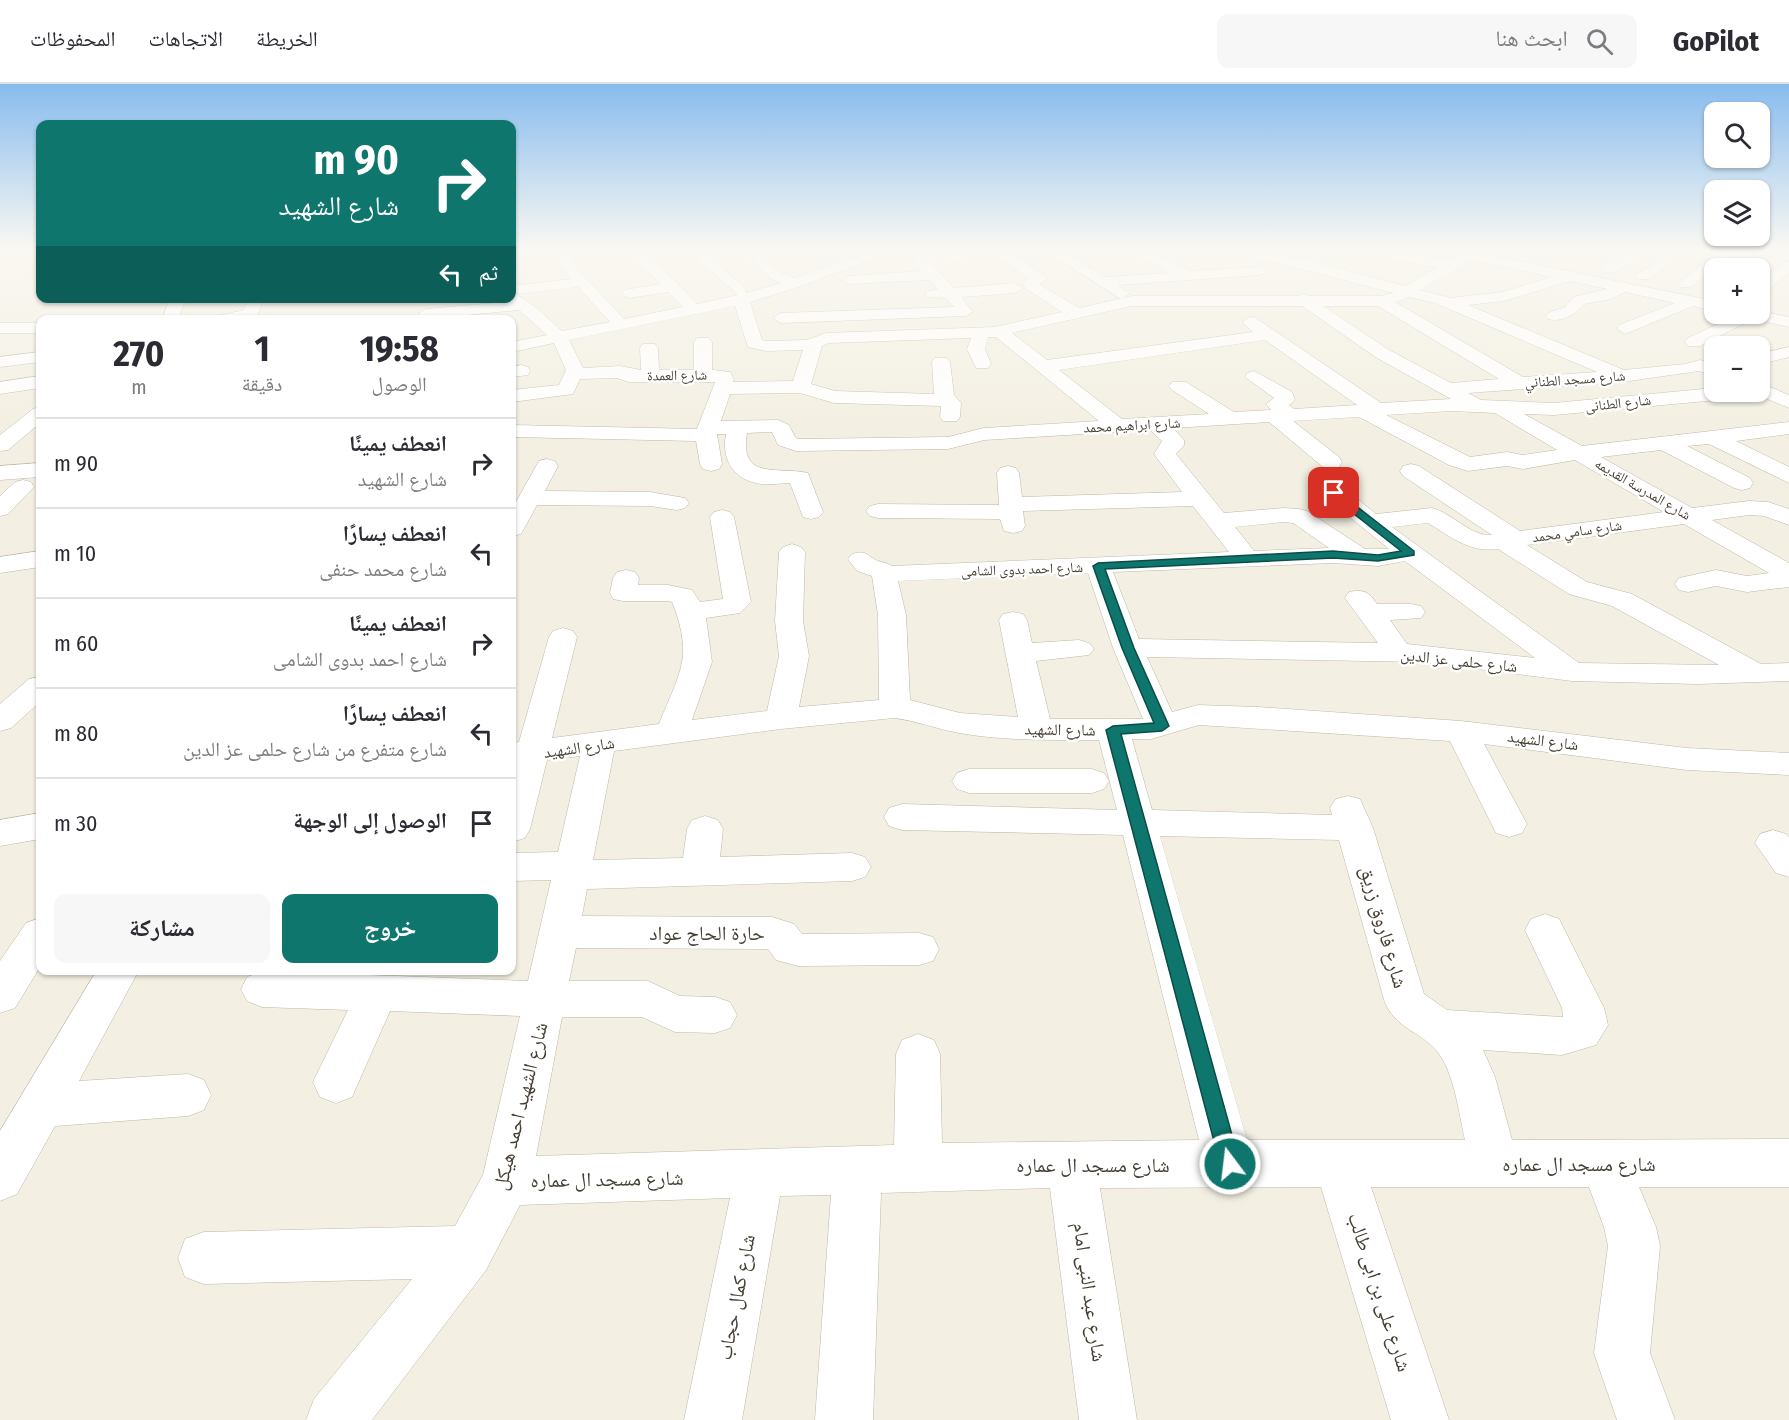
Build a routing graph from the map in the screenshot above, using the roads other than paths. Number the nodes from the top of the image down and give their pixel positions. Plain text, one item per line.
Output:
1 (454, 310) edge
2 (530, 310) edge
3 (608, 310) edge
4 (658, 310) edge
5 (693, 310) edge
6 (744, 310) edge
7 (1071, 310) edge
8 (1087, 310) edge
9 (1141, 310) edge
10 (1233, 310) edge
11 (1319, 310) edge
12 (1394, 310) edge
13 (1467, 310) edge
14 (1570, 310) edge
15 (1669, 310) edge
16 (966, 311) joint
17 (1510, 311) dead end
18 (1017, 313) dead end
19 (1075, 313) junction
20 (426, 314) dead end
21 (1436, 314) dead end
22 (1480, 316) junction
23 (1554, 316) dead end
24 (540, 317) junction
25 (781, 318) dead end
26 (1152, 318) dead end
27 (1409, 318) junction
28 (1770, 318) edge
29 (616, 319) junction
30 (516, 320) edge
31 (1387, 321) dead end
32 (1789, 322) edge
33 (1363, 323) dead end
34 (1031, 324) junction
35 (1730, 324) edge
36 (1339, 325) junction
37 (0, 328) edge
38 (36, 328) edge
39 (1625, 328) dead end
40 (989, 332) junction
41 (556, 334) junction
42 (1268, 335) junction
43 (36, 337) edge
44 (516, 339) edge
45 (1093, 340) dead end
46 (703, 342) dead end
47 (1694, 342) dead end
48 (516, 346) edge
49 (649, 348) dead end
50 (810, 352) junction
51 (1789, 352) edge
52 (1118, 356) junction
53 (1770, 357) edge
54 (36, 358) edge
55 (828, 360) dead end
56 (8, 361) edge
57 (941, 362) dead end
58 (982, 364) dead end
59 (1045, 366) junction
60 (1704, 368) edge
61 (575, 374) junction
62 (702, 375) junction
63 (650, 376) junction
64 (881, 376) dead end
65 (1622, 376) junction
66 (1254, 377) dead end
67 (1516, 382) junction
68 (36, 383) edge
69 (1179, 386) dead end
70 (801, 387) junction
71 (0, 388) edge
72 (1789, 388) edge
73 (1446, 389) junction
74 (1770, 389) edge
75 (720, 391) junction
76 (1770, 393) edge
77 (672, 394) dead end
78 (1703, 395) joint
79 (516, 396) edge
80 (873, 398) junction
81 (949, 400) junction
82 (1639, 401) junction
83 (1789, 402) edge
84 (1486, 405) junction
85 (1565, 408) junction
86 (36, 411) edge
87 (1370, 411) junction
88 (11, 414) dead end
89 (36, 414) edge
90 (1282, 416) junction
91 (1230, 419) junction
92 (1156, 424) junction
93 (1118, 426) junction
94 (738, 427) junction
95 (1785, 429) edge
96 (516, 430) edge
97 (706, 431) junction
98 (971, 437) junction
99 (1712, 437) junction
100 (1664, 443) junction
101 (854, 444) junction
102 (0, 445) edge
103 (1580, 453) junction
104 (1331, 462) dead end
105 (711, 464) dead end
106 (547, 466) dead end
107 (851, 466) dead end
108 (36, 470) edge
109 (1411, 471) dead end
110 (1008, 473) dead end
111 (0, 474) edge
112 (1789, 476) edge
113 (1742, 483) dead end
114 (32, 486) edge
115 (0, 488) edge
116 (1334, 493) dead end
117 (1200, 499) junction
118 (677, 503) dead end
119 (521, 504) edge
120 (1011, 508) junction
121 (0, 509) edge
122 (878, 511) dead end
123 (811, 512) dead end
124 (1690, 515) junction
125 (722, 517) dead end
126 (1789, 518) edge
127 (1218, 521) junction
128 (1370, 522) junction
129 (979, 530) dead end
130 (1509, 540) junction
131 (792, 552) dead end
132 (1410, 553) junction
133 (1364, 557) junction
134 (1247, 558) junction
135 (36, 560) edge
136 (861, 560) dead end
137 (0, 565) edge
138 (1098, 566) junction
139 (886, 574) junction
140 (1789, 574) edge
141 (626, 578) dead end
142 (1396, 579) dead end
143 (1789, 579) edge
144 (1688, 584) dead end
145 (689, 611) junction
146 (1412, 612) dead end
147 (1012, 620) dead end
148 (562, 638) dead end
149 (1128, 648) junction
150 (1079, 649) dead end
151 (1020, 653) junction
152 (1399, 653) junction
153 (1572, 672) junction
154 (1789, 672) edge
155 (1756, 673) junction
156 (36, 690) edge
157 (895, 708) junction
158 (781, 719) junction
159 (0, 721) edge
160 (1162, 726) junction
161 (1036, 729) junction
162 (1461, 731) junction
163 (672, 733) junction
164 (1099, 738) junction
165 (599, 744) junction
166 (521, 754) edge
167 (1789, 764) edge
168 (969, 781) dead end
169 (1092, 781) junction
170 (516, 796) edge
171 (902, 817) dead end
172 (1119, 822) junction
173 (1509, 824) dead end
174 (36, 827) edge
175 (705, 829) dead end
176 (0, 833) edge
177 (516, 867) edge
178 (852, 867) dead end
179 (572, 870) junction
180 (700, 871) junction
181 (1545, 930) dead end
182 (559, 932) junction
183 (36, 940) edge
184 (919, 950) dead end
185 (116, 975) edge
186 (262, 988) dead end
187 (377, 993) junction
188 (0, 995) edge
189 (545, 999) junction
190 (715, 1015) dead end
191 (1440, 1028) junction
192 (918, 1054) dead end
193 (336, 1082) dead end
194 (188, 1095) dead end
195 (41, 1105) junction
196 (1789, 1163) edge
197 (1072, 1164) junction
198 (1230, 1164) junction
199 (1494, 1164) junction
200 (1605, 1164) junction
201 (1339, 1165) junction
202 (918, 1169) junction
203 (857, 1172) junction
204 (759, 1175) junction
205 (0, 1177) edge
206 (506, 1181) junction
207 (468, 1252) junction
208 (204, 1258) dead end
209 (335, 1420) edge
210 (713, 1420) edge
211 (844, 1420) edge
212 (1108, 1420) edge
213 (1420, 1420) edge
214 (1647, 1420) edge

1 - 20 street
2 - 24 street
3 - 29 street
4 - 29 street
5 - 41 street
6 - 50 street
7 - 19 street
8 - 19 street
9 - 26 street
10 - 42 street
11 - 36 street, شارع المدرسة القديمه
12 - 27 street
13 - 22 street
14 - 23 street
15 - 39 street
16 - 25 street
16 - 40 street
17 - 22 street
18 - 34 street
19 - 34 street
21 - 27 street
22 - 65 street
24 - 30 street
24 - 41 street
27 - 31 street
27 - 67 street
28 - 32 street
29 - 41 street
33 - 36 street
34 - 40 street
35 - 47 street
36 - 73 street, شارع المدرسة القديمه
37 - 38 street
40 - 50 street
40 - 58 street
40 - 59 street
41 - 44 street
41 - 48 street
41 - 61 street
42 - 52 street
42 - 87 street
43 - 56 street
45 - 52 street
46 - 62 street
49 - 63 street
50 - 55 street
50 - 70 street
51 - 53 street
52 - 59 street
54 - 56 street
57 - 81 street
59 - 93 street
60 - 65 street, شارع مسجد الطناني
61 - 63 street, شارع العمدة
61 - 79 street
62 - 63 street, شارع العمدة
62 - 75 street, شارع العمدة
64 - 80 street
65 - 67 street, شارع مسجد الطناني
66 - 90 street
67 - 73 street, شارع مسجد الطناني
67 - 85 street
68 - 71 street
69 - 91 street
70 - 75 street
70 - 80 street
72 - 74 street
73 - 84 street, شارع المدرسة القديمه
75 - 77 street
75 - 97 street, شارع العمدة
76 - 83 street
78 - 82 street, شارع الطنانى
78 - 95 street
80 - 81 street
81 - 98 street
82 - 85 street, شارع الطنانى
82 - 99 street
84 - 85 street, شارع الطنانى
84 - 87 street, شارع ابراهيم محمد
84 - 103 street, شارع المدرسة القديمه
86 - 88 street
87 - 90 street, شارع ابراهيم محمد
87 - 103 street
89 - 102 street
90 - 91 street, شارع ابراهيم محمد
90 - 104 street
91 - 92 street, شارع ابراهيم محمد
92 - 93 street, شارع ابراهيم محمد
92 - 117 street
93 - 98 street, شارع ابراهيم محمد
94 - 97 street
94 - 101 street, شارع ابراهيم محمد
94 - 123 street
95 - 99 street
96 - 97 street
97 - 105 street, شارع العمدة
98 - 101 street, شارع ابراهيم محمد
99 - 100 street
99 - 112 street
100 - 103 street
100 - 113 street
101 - 107 street
103 - 124 street, شارع المدرسة القديمه
106 - 119 street
108 - 111 street
109 - 130 street
110 - 120 street
114 - 115 street
114 - 121 street
116 - 128 street
117 - 120 street
117 - 127 street
118 - 119 street
120 - 122 street
120 - 129 street
124 - 126 street, شارع سامي محمد
124 - 130 street, شارع سامي محمد
124 - 140 street, شارع المدرسة القديمه
125 - 145 street
127 - 133 street
127 - 134 street
128 - 130 street, شارع سامي محمد
128 - 132 street
130 - 155 street
131 - 158 street
132 - 133 street, شارع احمد بدوى الشامى
132 - 153 street
133 - 134 street, شارع احمد بدوى الشامى
133 - 142 street
134 - 138 street, شارع احمد بدوى الشامى
135 - 137 street
136 - 139 street
138 - 139 street, شارع احمد بدوى الشامى
138 - 149 street
139 - 157 street
141 - 145 street
143 - 144 street
145 - 163 street
146 - 152 street
147 - 151 street
148 - 166 street
149 - 152 street, شارع حلمى عز الدين
149 - 160 street
150 - 151 street
151 - 161 street
152 - 153 street, شارع حلمى عز الدين
153 - 155 street, شارع حلمى عز الدين
154 - 155 street, شارع حلمى عز الدين
156 - 159 street
157 - 158 street, شارع الشهيد
157 - 161 street, شارع الشهيد
158 - 163 street, شارع الشهيد
160 - 162 street, شارع الشهيد
160 - 164 street, شارع الشهيد
161 - 164 street, شارع الشهيد
162 - 167 street, شارع الشهيد
162 - 173 street
163 - 165 street, شارع الشهيد
164 - 169 street
164 - 172 street
165 - 166 street, شارع الشهيد
165 - 179 street, شارع الشهيد احمد هيكل
166 - 170 street
168 - 169 street
169 - 172 street
171 - 172 street
172 - 191 street, شارع فاروق زريق
172 - 198 street
174 - 176 street
175 - 180 street
177 - 179 street
178 - 180 street
179 - 180 street
179 - 182 street, شارع الشهيد احمد هيكل
181 - 191 street
182 - 184 street, حارة الحاج عواد
182 - 189 street, شارع الشهيد احمد هيكل
183 - 188 street
185 - 195 street
186 - 187 street
187 - 189 street
187 - 193 street
189 - 190 street
189 - 206 street, شارع الشهيد احمد هيكل
191 - 199 street, شارع فاروق زريق
192 - 202 street
194 - 195 street
195 - 205 street
196 - 200 street, شارع مسجد ال عماره
197 - 198 street, شارع مسجد ال عماره
197 - 202 street, شارع مسجد ال عماره
197 - 212 street, شارع عبد النبى امام
198 - 201 street, شارع مسجد ال عماره
199 - 200 street, شارع مسجد ال عماره
199 - 201 street, شارع مسجد ال عماره
200 - 214 street
201 - 213 street, شارع على بن ابى طالب
202 - 203 street, شارع مسجد ال عماره
203 - 204 street, شارع مسجد ال عماره
203 - 211 street
204 - 206 street, شارع مسجد ال عماره
204 - 210 street, شارع كمال حجاب
206 - 207 street, شارع الشهيد احمد هيكل
207 - 208 street
207 - 209 street, شارع الشهيد احمد هيكل

